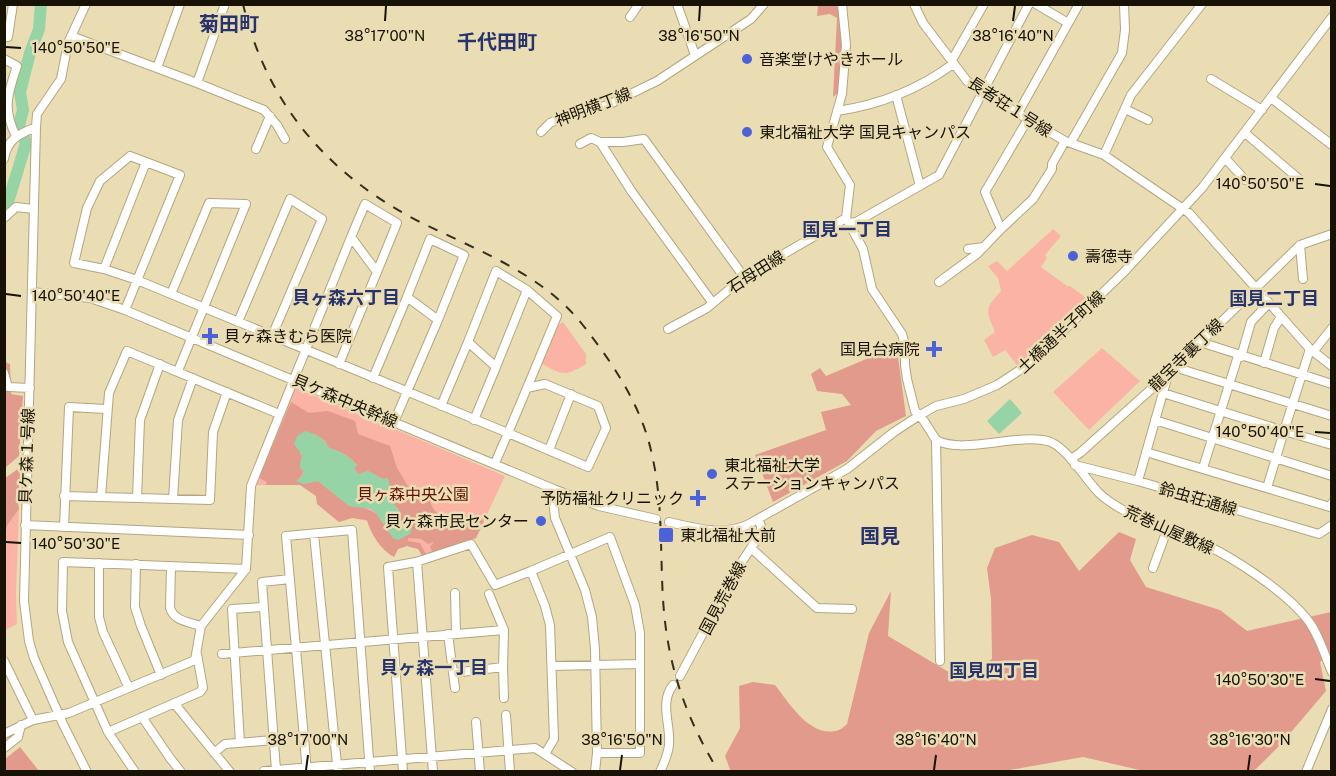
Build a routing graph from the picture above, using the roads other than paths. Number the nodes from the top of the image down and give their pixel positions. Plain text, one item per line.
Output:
1 (13, 4) edge
2 (86, 4) edge
3 (225, 4) edge
4 (639, 4) edge
5 (677, 4) edge
6 (765, 4) edge
7 (842, 4) edge
8 (914, 4) edge
9 (984, 4) edge
10 (1029, 4) edge
11 (1036, 4) edge
12 (1078, 4) edge
13 (1124, 4) edge
14 (1202, 4) edge
15 (178, 5) edge
16 (1332, 17) edge
17 (630, 18) dead end
18 (1068, 23) junction
19 (71, 36) junction
20 (5, 40) edge
21 (695, 55) junction
22 (4, 59) edge
23 (952, 62) junction
24 (157, 68) junction
25 (1211, 79) dead end
26 (197, 83) junction
27 (982, 93) junction
28 (896, 95) junction
29 (1271, 98) junction
30 (1125, 109) junction
31 (1262, 110) junction
32 (837, 111) junction
33 (1018, 113) junction
34 (270, 116) junction
35 (1028, 119) junction
36 (1148, 120) dead end
37 (36, 127) junction
38 (541, 132) dead end
39 (1245, 133) junction
40 (16, 136) junction
41 (285, 140) dead end
42 (600, 142) junction
43 (1068, 142) junction
44 (580, 144) dead end
45 (1332, 145) edge
46 (256, 149) dead end
47 (1104, 155) junction
48 (4, 159) edge
49 (1226, 159) junction
50 (146, 162) junction
51 (1299, 179) dead end
52 (1245, 180) dead end
53 (920, 186) junction
54 (33, 209) junction
55 (1183, 209) junction
56 (4, 218) edge
57 (848, 220) junction
58 (1001, 229) junction
59 (1332, 234) edge
60 (351, 237) junction
61 (1300, 245) junction
62 (984, 247) junction
63 (968, 249) dead end
64 (104, 269) junction
65 (377, 273) junction
66 (744, 277) junction
67 (1303, 279) dead end
68 (136, 280) junction
69 (939, 282) dead end
70 (1255, 287) junction
71 (526, 290) junction
72 (32, 291) junction
73 (171, 294) junction
74 (406, 297) junction
75 (712, 302) junction
76 (1269, 303) junction
77 (205, 308) junction
78 (125, 310) junction
79 (1281, 317) junction
80 (438, 320) junction
81 (238, 322) junction
82 (1332, 328) edge
83 (668, 329) dead end
84 (272, 336) junction
85 (192, 339) junction
86 (468, 342) junction
87 (1200, 342) junction
88 (306, 350) junction
89 (1312, 351) junction
90 (1239, 356) junction
91 (1264, 363) junction
92 (160, 364) junction
93 (339, 364) junction
94 (1332, 366) edge
95 (496, 367) junction
96 (1171, 370) junction
97 (178, 371) junction
98 (4, 373) edge
99 (1302, 375) junction
100 (193, 378) junction
101 (373, 378) junction
102 (293, 380) junction
103 (1332, 384) edge
104 (1229, 385) junction
105 (30, 388) junction
106 (527, 388) junction
107 (227, 392) junction
108 (407, 392) junction
109 (1163, 393) junction
110 (571, 394) junction
111 (1292, 404) junction
112 (441, 406) junction
113 (106, 409) junction
114 (1221, 411) junction
115 (279, 414) junction
116 (920, 415) junction
117 (1332, 416) edge
118 (474, 420) junction
119 (1155, 420) junction
120 (394, 422) junction
121 (1284, 431) junction
122 (508, 433) junction
123 (1212, 438) junction
124 (936, 440) junction
125 (1332, 446) edge
126 (549, 450) junction
127 (1146, 452) junction
128 (1275, 459) junction
129 (1073, 462) junction
130 (495, 463) junction
131 (1203, 468) junction
132 (1332, 476) edge
133 (1138, 481) junction
134 (1267, 488) junction
135 (556, 490) junction
136 (64, 496) junction
137 (100, 497) junction
138 (137, 498) junction
139 (173, 499) junction
140 (1332, 503) edge
141 (656, 519) dead end
142 (759, 519) junction
143 (669, 522) dead end
144 (25, 525) junction
145 (1332, 525) edge
146 (64, 527) junction
147 (1167, 530) junction
148 (314, 534) junction
149 (249, 535) junction
150 (750, 548) junction
151 (570, 554) junction
152 (417, 562) junction
153 (99, 563) junction
154 (136, 564) junction
155 (171, 566) junction
156 (1153, 568) dead end
157 (246, 569) junction
158 (531, 571) junction
159 (290, 579) junction
160 (455, 592) dead end
161 (489, 594) dead end
162 (263, 607) junction
163 (852, 609) dead end
164 (201, 626) junction
165 (504, 630) junction
166 (452, 633) junction
167 (423, 635) junction
168 (393, 639) junction
169 (360, 642) junction
170 (326, 644) junction
171 (296, 647) junction
172 (266, 649) junction
173 (196, 651) junction
174 (235, 652) junction
175 (222, 654) dead end
176 (4, 661) edge
177 (940, 661) dead end
178 (639, 664) junction
179 (595, 665) junction
180 (552, 666) junction
181 (502, 667) junction
182 (1332, 672) edge
183 (453, 673) junction
184 (161, 675) junction
185 (680, 676) dead end
186 (673, 685) dead end
187 (128, 686) junction
188 (454, 688) dead end
189 (504, 698) dead end
190 (95, 700) junction
191 (174, 703) junction
192 (1332, 709) edge
193 (59, 715) junction
194 (506, 715) dead end
195 (142, 717) junction
196 (33, 720) junction
197 (476, 722) dead end
198 (21, 724) junction
199 (108, 732) junction
200 (4, 734) edge
201 (274, 740) junction
202 (240, 742) junction
203 (4, 748) edge
204 (508, 750) junction
205 (214, 753) junction
206 (478, 753) junction
207 (597, 753) junction
208 (545, 754) junction
209 (432, 757) junction
210 (402, 760) junction
211 (370, 762) junction
212 (338, 768) edge
213 (276, 770) edge
214 (307, 770) edge
215 (87, 771) edge
216 (135, 771) edge
217 (181, 771) edge
218 (230, 771) edge
219 (264, 771) edge
220 (370, 771) edge
221 (403, 771) edge
222 (433, 771) edge
223 (480, 771) edge
224 (510, 771) edge
225 (572, 771) edge
226 (595, 771) edge
227 (660, 771) edge
228 (1306, 771) edge

1 - 20 street
2 - 19 street, 貝ケ森１号線
3 - 26 street
4 - 17 street
5 - 21 street
6 - 21 street, 神明横丁線
7 - 32 street
8 - 23 street, 長者荘１号線
9 - 23 street
10 - 27 street, 石母田線
11 - 18 street
12 - 18 street
13 - 43 street
14 - 30 street
15 - 24 street
16 - 29 street, 土橋通半子町線
18 - 33 street
19 - 24 street
19 - 37 street, 貝ケ森１号線
21 - 38 street, 神明横丁線
22 - 40 street
23 - 27 street, 長者荘１号線
23 - 28 street
24 - 26 street
25 - 31 street
26 - 34 street
27 - 33 street, 長者荘１号線
27 - 53 street, 石母田線
28 - 32 street
28 - 53 street
29 - 31 street, 土橋通半子町線
29 - 45 street
30 - 36 street
30 - 47 street
31 - 39 street, 土橋通半子町線
32 - 57 street
33 - 35 street, 長者荘１号線
34 - 41 street
34 - 46 street
35 - 43 street, 長者荘１号線
35 - 58 street
37 - 40 street
37 - 54 street, 貝ケ森１号線
39 - 49 street, 土橋通半子町線
39 - 51 street
40 - 48 street
42 - 44 street
42 - 66 street
42 - 75 street
43 - 47 street, 長者荘１号線
43 - 58 street
47 - 55 street, 長者荘１号線
49 - 52 street
49 - 55 street, 土橋通半子町線
50 - 64 street
50 - 64 street
50 - 68 street
53 - 57 street, 石母田線
54 - 56 street
54 - 72 street, 貝ケ森１号線
55 - 70 street, 長者荘１号線
55 - 116 street, 土橋通半子町線
57 - 66 street, 石母田線
57 - 116 street
58 - 62 street
59 - 61 street, 龍宝寺裏丁線
60 - 65 street
60 - 65 street
60 - 88 street
61 - 67 street
61 - 70 street, 龍宝寺裏丁線
62 - 63 street
62 - 69 street
64 - 68 street
65 - 93 street
66 - 75 street, 石母田線
68 - 73 street
68 - 78 street
70 - 76 street, 長者荘１号線
70 - 87 street, 龍宝寺裏丁線
71 - 86 street
71 - 95 street
71 - 106 street
72 - 78 street, 貝ケ森中央幹線
72 - 105 street, 貝ケ森１号線
73 - 77 street
73 - 77 street
74 - 80 street
74 - 80 street
74 - 101 street
75 - 83 street, 石母田線
76 - 79 street, 長者荘１号線
76 - 90 street
77 - 81 street
77 - 85 street
78 - 85 street, 貝ケ森中央幹線
79 - 89 street, 長者荘１号線
79 - 91 street
80 - 108 street
81 - 84 street
81 - 84 street
82 - 89 street
84 - 88 street
85 - 97 street
85 - 102 street, 貝ケ森中央幹線
86 - 95 street
86 - 112 street
87 - 90 street
87 - 96 street, 龍宝寺裏丁線
88 - 93 street
88 - 102 street
89 - 94 street, 長者荘１号線
89 - 99 street
90 - 91 street
90 - 104 street
91 - 99 street
92 - 97 street
92 - 113 street
92 - 138 street
93 - 101 street
95 - 118 street
96 - 104 street
96 - 109 street
96 - 129 street, 龍宝寺裏丁線
97 - 100 street
98 - 105 street
99 - 103 street
99 - 111 street
100 - 107 street
100 - 139 street
101 - 108 street
102 - 115 street
102 - 120 street, 貝ケ森中央幹線
104 - 111 street
104 - 114 street
105 - 144 street, 貝ケ森１号線
106 - 110 street
106 - 122 street
107 - 115 street
107 - 139 street
108 - 112 street
108 - 120 street
109 - 114 street
109 - 119 street
110 - 126 street
110 - 126 street
111 - 117 street
111 - 121 street
112 - 118 street
113 - 136 street
113 - 137 street
114 - 121 street
114 - 123 street
115 - 149 street
116 - 124 street
116 - 142 street, 土橋通半子町線
118 - 122 street
119 - 123 street
119 - 127 street
120 - 130 street, 貝ケ森中央幹線
121 - 125 street
121 - 128 street
122 - 126 street
122 - 130 street
123 - 128 street
123 - 131 street
124 - 129 street, 荒巻山屋敷線
124 - 177 street
127 - 131 street
127 - 133 street
128 - 132 street
128 - 134 street
129 - 133 street, 鈴虫荘通線
129 - 147 street, 荒巻山屋敷線
130 - 135 street, 貝ケ森中央幹線
131 - 134 street
133 - 145 street, 鈴虫荘通線
134 - 140 street
135 - 141 street, 貝ケ森中央幹線
135 - 151 street
136 - 137 street
136 - 146 street
137 - 138 street
138 - 139 street
142 - 143 street, 土橋通半子町線
142 - 150 street, 国見荒巻線
144 - 146 street
144 - 193 street, 貝ケ森１号線
146 - 149 street
147 - 156 street
147 - 182 street, 荒巻山屋敷線
148 - 159 street
148 - 169 street
148 - 170 street
149 - 157 street
150 - 163 street
150 - 185 street, 国見荒巻線
151 - 158 street
151 - 178 street
151 - 179 street
152 - 158 street
152 - 167 street
152 - 168 street
153 - 154 street
153 - 187 street
153 - 190 street
154 - 155 street
154 - 184 street
155 - 157 street
155 - 164 street
157 - 164 street
158 - 180 street
159 - 162 street
159 - 171 street
160 - 166 street
161 - 165 street
162 - 172 street
162 - 174 street
164 - 173 street
165 - 166 street
165 - 181 street
166 - 167 street
166 - 183 street
167 - 168 street
167 - 209 street
168 - 169 street
168 - 210 street
169 - 170 street
169 - 211 street
170 - 171 street
170 - 212 street
171 - 172 street
171 - 214 street
172 - 174 street
172 - 201 street
173 - 184 street
173 - 191 street
174 - 175 street
174 - 202 street
176 - 196 street
178 - 179 street
178 - 207 street
179 - 180 street
179 - 207 street
180 - 208 street
181 - 183 street
181 - 189 street
183 - 188 street
184 - 187 street
186 - 227 street
187 - 190 street
190 - 193 street
190 - 199 street
191 - 195 street
191 - 205 street
192 - 228 street
193 - 196 street
193 - 215 street, 貝ケ森１号線
194 - 204 street
195 - 199 street
195 - 217 street
196 - 198 street
197 - 206 street
198 - 200 street
198 - 203 street
199 - 216 street
201 - 202 street
201 - 213 street
202 - 205 street
204 - 206 street
204 - 208 street
204 - 224 street
205 - 218 street
206 - 209 street
206 - 223 street
207 - 226 street
208 - 225 street
209 - 210 street
209 - 222 street
210 - 211 street
210 - 221 street
211 - 212 street
211 - 220 street
212 - 214 street
213 - 214 street
213 - 219 street

